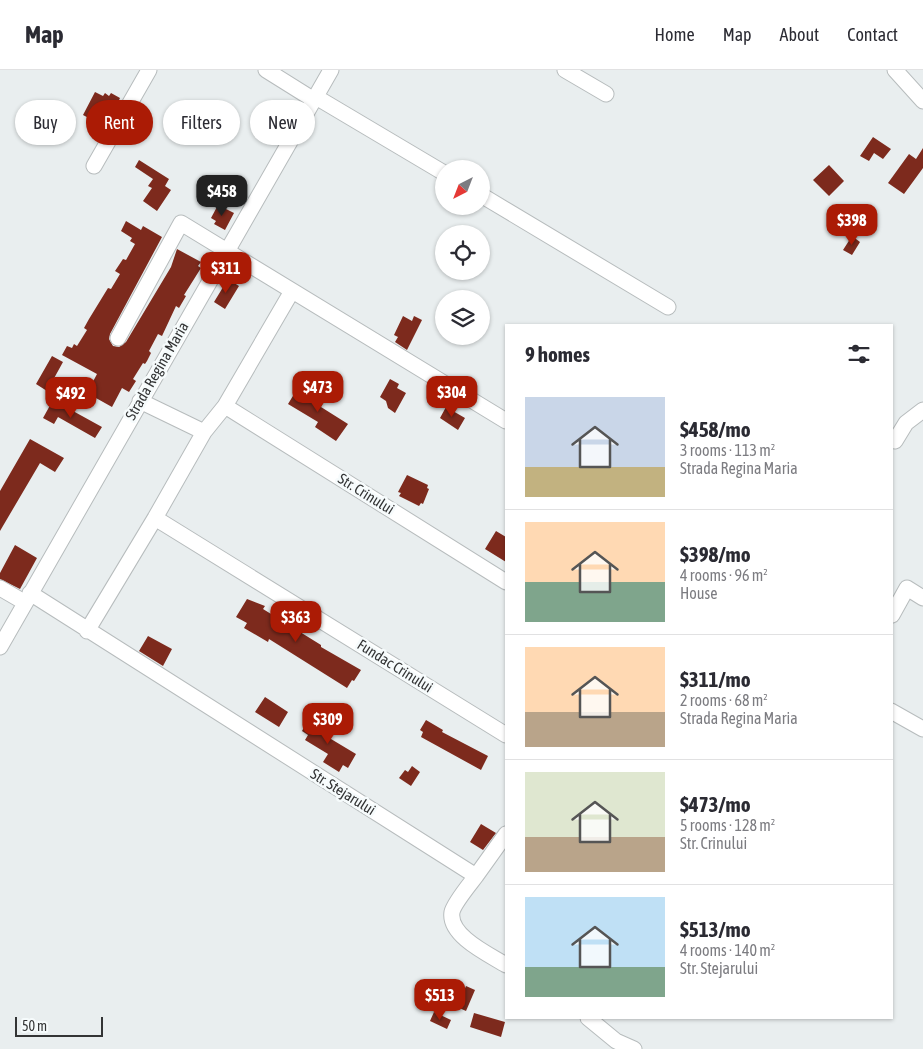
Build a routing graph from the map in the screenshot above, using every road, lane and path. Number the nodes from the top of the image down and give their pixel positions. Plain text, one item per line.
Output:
1 (149, 70) edge
2 (266, 70) edge
3 (331, 70) edge
4 (565, 70) edge
5 (895, 70) edge
6 (606, 94) dead end
7 (315, 99) junction
8 (923, 101) edge
9 (94, 166) dead end
10 (435, 168) edge
11 (490, 200) edge
12 (228, 250) junction
13 (292, 291) junction
14 (668, 307) dead end
15 (118, 338) dead end
16 (140, 401) junction
17 (225, 406) junction
18 (923, 410) edge
19 (505, 420) edge
20 (204, 432) junction
21 (895, 441) dead end
22 (155, 518) junction
23 (505, 581) edge
24 (0, 588) edge
25 (27, 598) junction
26 (923, 598) edge
27 (893, 613) edge
28 (87, 631) junction
29 (0, 647) edge
30 (893, 712) edge
31 (923, 729) edge
32 (505, 734) edge
33 (505, 835) edge
34 (476, 876) junction
35 (505, 964) edge
36 (589, 1019) edge
37 (634, 1049) edge

1 - 9 street
2 - 7 street
3 - 7 street, Strada Regina Maria
4 - 6 street
5 - 8 street
7 - 10 street
7 - 12 street, Strada Regina Maria
11 - 14 street
12 - 13 street
12 - 15 street
12 - 16 street, Strada Regina Maria
13 - 17 street
13 - 19 street
16 - 20 street
16 - 25 street, Strada Regina Maria
17 - 20 street
17 - 23 street, Str. Crinului
18 - 21 street
20 - 22 street
22 - 28 street
22 - 32 street, Fundac Crinului
24 - 25 street, Str. Stejarului
25 - 28 street, Str. Stejarului
25 - 29 street, Strada Regina Maria
26 - 27 street
28 - 34 street, Str. Stejarului
30 - 31 street
33 - 34 street
34 - 35 street
36 - 37 street

